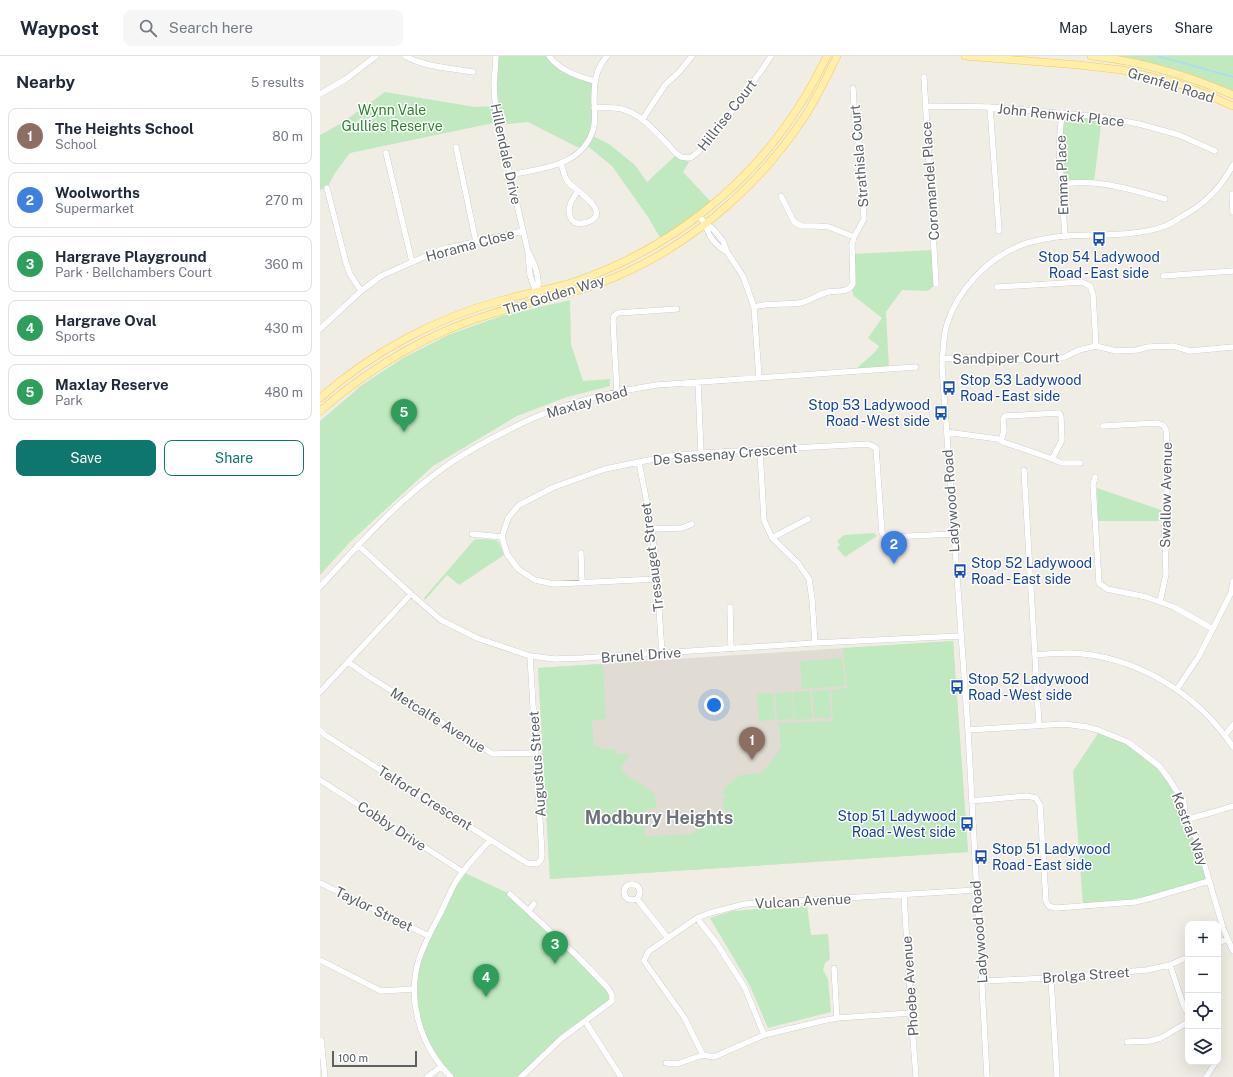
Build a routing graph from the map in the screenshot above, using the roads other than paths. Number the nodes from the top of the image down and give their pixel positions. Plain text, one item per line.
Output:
1 (376, 56) edge
2 (405, 56) edge
3 (496, 56) edge
4 (548, 56) edge
5 (607, 56) edge
6 (692, 56) edge
7 (771, 56) edge
8 (827, 56) edge
9 (837, 56) edge
10 (965, 56) edge
11 (1091, 56) edge
12 (1029, 59) edge
13 (473, 72) dead end
14 (924, 77) dead end
15 (595, 81) junction
16 (853, 88) dead end
17 (320, 94) edge
18 (1233, 95) edge
19 (926, 106) junction
20 (1233, 106) edge
21 (990, 107) junction
22 (594, 108) junction
23 (1062, 114) junction
24 (642, 120) junction
25 (456, 147) dead end
26 (1215, 150) dead end
27 (386, 153) dead end
28 (560, 163) junction
29 (1233, 165) edge
30 (510, 175) junction
31 (1062, 184) junction
32 (327, 188) dead end
33 (578, 191) junction
34 (1233, 194) edge
35 (781, 196) dead end
36 (1165, 199) dead end
37 (1233, 212) edge
38 (699, 216) junction
39 (705, 223) junction
40 (523, 231) junction
41 (999, 231) dead end
42 (1065, 236) junction
43 (854, 238) junction
44 (476, 242) junction
45 (412, 262) junction
46 (1233, 270) edge
47 (1163, 276) dead end
48 (936, 284) dead end
49 (997, 287) dead end
50 (361, 291) junction
51 (537, 292) junction
52 (539, 301) junction
53 (754, 307) junction
54 (677, 309) dead end
55 (320, 329) edge
56 (1096, 346) junction
57 (1233, 347) edge
58 (942, 359) junction
59 (916, 368) dead end
60 (759, 378) junction
61 (698, 382) junction
62 (617, 392) junction
63 (320, 398) edge
64 (320, 411) edge
65 (1103, 426) dead end
66 (946, 432) junction
67 (1001, 440) junction
68 (760, 451) junction
69 (701, 453) junction
70 (1052, 459) junction
71 (639, 462) junction
72 (1080, 463) dead end
73 (1024, 470) dead end
74 (1095, 477) dead end
75 (808, 519) dead end
76 (692, 524) dead end
77 (652, 529) junction
78 (472, 534) dead end
79 (954, 534) junction
80 (502, 538) junction
81 (772, 538) junction
82 (358, 545) junction
83 (581, 553) dead end
84 (657, 579) junction
85 (1233, 582) edge
86 (582, 583) junction
87 (320, 587) edge
88 (411, 594) junction
89 (1160, 602) junction
90 (730, 607) dead end
91 (1213, 629) junction
92 (960, 636) junction
93 (815, 643) junction
94 (731, 649) junction
95 (662, 653) junction
96 (1035, 655) junction
97 (530, 656) junction
98 (348, 662) junction
99 (1177, 689) junction
100 (320, 692) edge
101 (1039, 725) junction
102 (1233, 725) edge
103 (320, 730) edge
104 (968, 730) junction
105 (1225, 735) junction
106 (1233, 747) edge
107 (536, 752) junction
108 (320, 780) edge
109 (971, 801) junction
110 (1233, 806) edge
111 (1185, 820) junction
112 (490, 840) junction
113 (532, 864) joint
114 (463, 872) junction
115 (1209, 881) junction
116 (320, 883) edge
117 (976, 890) junction
118 (510, 894) dead end
119 (904, 895) junction
120 (637, 899) dead end
121 (534, 904) dead end
122 (529, 910) junction
123 (698, 918) junction
124 (429, 936) junction
125 (668, 938) junction
126 (1227, 939) junction
127 (1221, 942) edge
128 (1233, 951) edge
129 (1185, 958) edge
130 (320, 960) edge
131 (1170, 965) junction
132 (834, 968) dead end
133 (1051, 978) junction
134 (982, 981) junction
135 (414, 989) junction
136 (1185, 1008) edge
137 (911, 1013) junction
138 (837, 1018) junction
139 (585, 1021) junction
140 (1185, 1024) edge
141 (764, 1035) junction
142 (321, 1040) edge
143 (1127, 1042) dead end
144 (703, 1055) junction
145 (666, 1063) dead end
146 (1214, 1065) edge
147 (441, 1067) junction
148 (325, 1077) edge
149 (427, 1077) edge
150 (451, 1077) edge
151 (521, 1077) edge
152 (621, 1077) edge
153 (916, 1077) edge
154 (987, 1077) edge
155 (1057, 1077) edge
156 (1206, 1077) edge

1 - 17 street
2 - 13 street
3 - 30 street, Hillendale Drive
4 - 15 street
5 - 15 street
6 - 24 street
7 - 24 street, Hillrise Court
8 - 38 main road, The Golden Way
9 - 39 main road, The Golden Way
10 - 12 main road, Grenfell Road
11 - 18 main road, Grenfell Road
12 - 20 main road, Grenfell Road
14 - 19 street, Coromandel Place
15 - 22 street
16 - 43 street, Strathisla Court
19 - 21 street, John Renwick Place
19 - 48 street, Coromandel Place
21 - 23 street, John Renwick Place
21 - 41 street
22 - 24 street, Hillrise Court
22 - 28 street
23 - 26 street, John Renwick Place
23 - 31 street, Emma Place
25 - 44 street
27 - 45 street
28 - 30 street
28 - 33 street
29 - 42 street, Ladywood Road
30 - 40 street, Hillendale Drive
31 - 36 street
31 - 42 street, Emma Place
32 - 50 street
33 - 33 street
34 - 37 street
35 - 43 street
38 - 39 street
38 - 51 main road, The Golden Way
39 - 52 main road, The Golden Way
39 - 53 street
40 - 44 street, Horama Close
40 - 51 street, Hillendale Drive
42 - 58 street, Ladywood Road
43 - 53 street, Strathisla Court
44 - 45 street, Horama Close
45 - 50 street, Horama Close
46 - 47 street
49 - 56 street
50 - 55 street, Horama Close
51 - 52 street, Hillendale Drive
51 - 63 main road, The Golden Way
52 - 64 main road, The Golden Way
53 - 60 street
54 - 62 street
56 - 57 street
56 - 58 street, Sandpiper Court
58 - 66 street, Ladywood Road
59 - 60 street, Maxlay Road
60 - 61 street, Maxlay Road
61 - 62 street, Maxlay Road
61 - 69 street
62 - 82 street, Maxlay Road
65 - 89 street, Swallow Avenue
66 - 67 street
66 - 79 street, Ladywood Road
67 - 70 street
67 - 70 street
68 - 69 street, De Sassenay Crescent
68 - 79 street, De Sassenay Crescent
68 - 81 street
69 - 71 street, De Sassenay Crescent
70 - 72 street
71 - 77 street, Tresauget Street
71 - 80 street, De Sassenay Crescent
73 - 96 street
74 - 89 street
75 - 81 street
76 - 77 street
77 - 84 street, Tresauget Street
78 - 80 street
79 - 92 street, Ladywood Road
80 - 86 street
81 - 93 street
82 - 87 street, Maxlay Road
82 - 88 street, Brunel Drive
83 - 86 street
84 - 86 street
84 - 95 street, Tresauget Street
85 - 91 street
88 - 97 street, Brunel Drive
88 - 98 street
89 - 91 street
90 - 94 street
91 - 99 street
92 - 93 street, Brunel Drive
92 - 104 street, Ladywood Road
93 - 94 street, Brunel Drive
94 - 95 street, Brunel Drive
95 - 97 street, Brunel Drive
96 - 99 street
96 - 101 street
97 - 107 street, Augustus Street
98 - 100 street
98 - 107 street, Metcalfe Avenue
99 - 105 street
101 - 104 street, Kestral Way
101 - 111 street, Kestral Way
102 - 105 street
103 - 112 street, Telford Crescent
104 - 109 street, Ladywood Road
105 - 106 street
107 - 113 street, Augustus Street
108 - 114 street, Cobby Drive
109 - 115 street
109 - 117 street, Ladywood Road
110 - 111 street
111 - 115 street, Kestral Way
112 - 113 street, Telford Crescent
112 - 114 street
114 - 124 street
115 - 126 street, Kestral Way
116 - 124 street, Taylor Street
117 - 119 street, Vulcan Avenue
117 - 134 street, Ladywood Road
118 - 122 street
119 - 123 street, Vulcan Avenue
119 - 137 street, Phoebe Avenue
120 - 125 street
121 - 122 street
122 - 139 street
123 - 125 street, Vulcan Avenue
123 - 141 street
124 - 135 street
125 - 144 street, Vulcan Avenue
126 - 127 street
126 - 128 street, Kestral Way
129 - 131 street, Brolga Street
130 - 135 street
131 - 133 street, Brolga Street
131 - 136 street
132 - 138 street
133 - 134 street, Brolga Street
133 - 155 street
134 - 154 street, Ladywood Road
135 - 147 street
137 - 138 street
137 - 153 street, Phoebe Avenue
138 - 141 street
139 - 151 street
139 - 152 street
140 - 143 street
141 - 144 street
142 - 148 street
144 - 145 street
146 - 156 street
147 - 149 street
147 - 150 street

